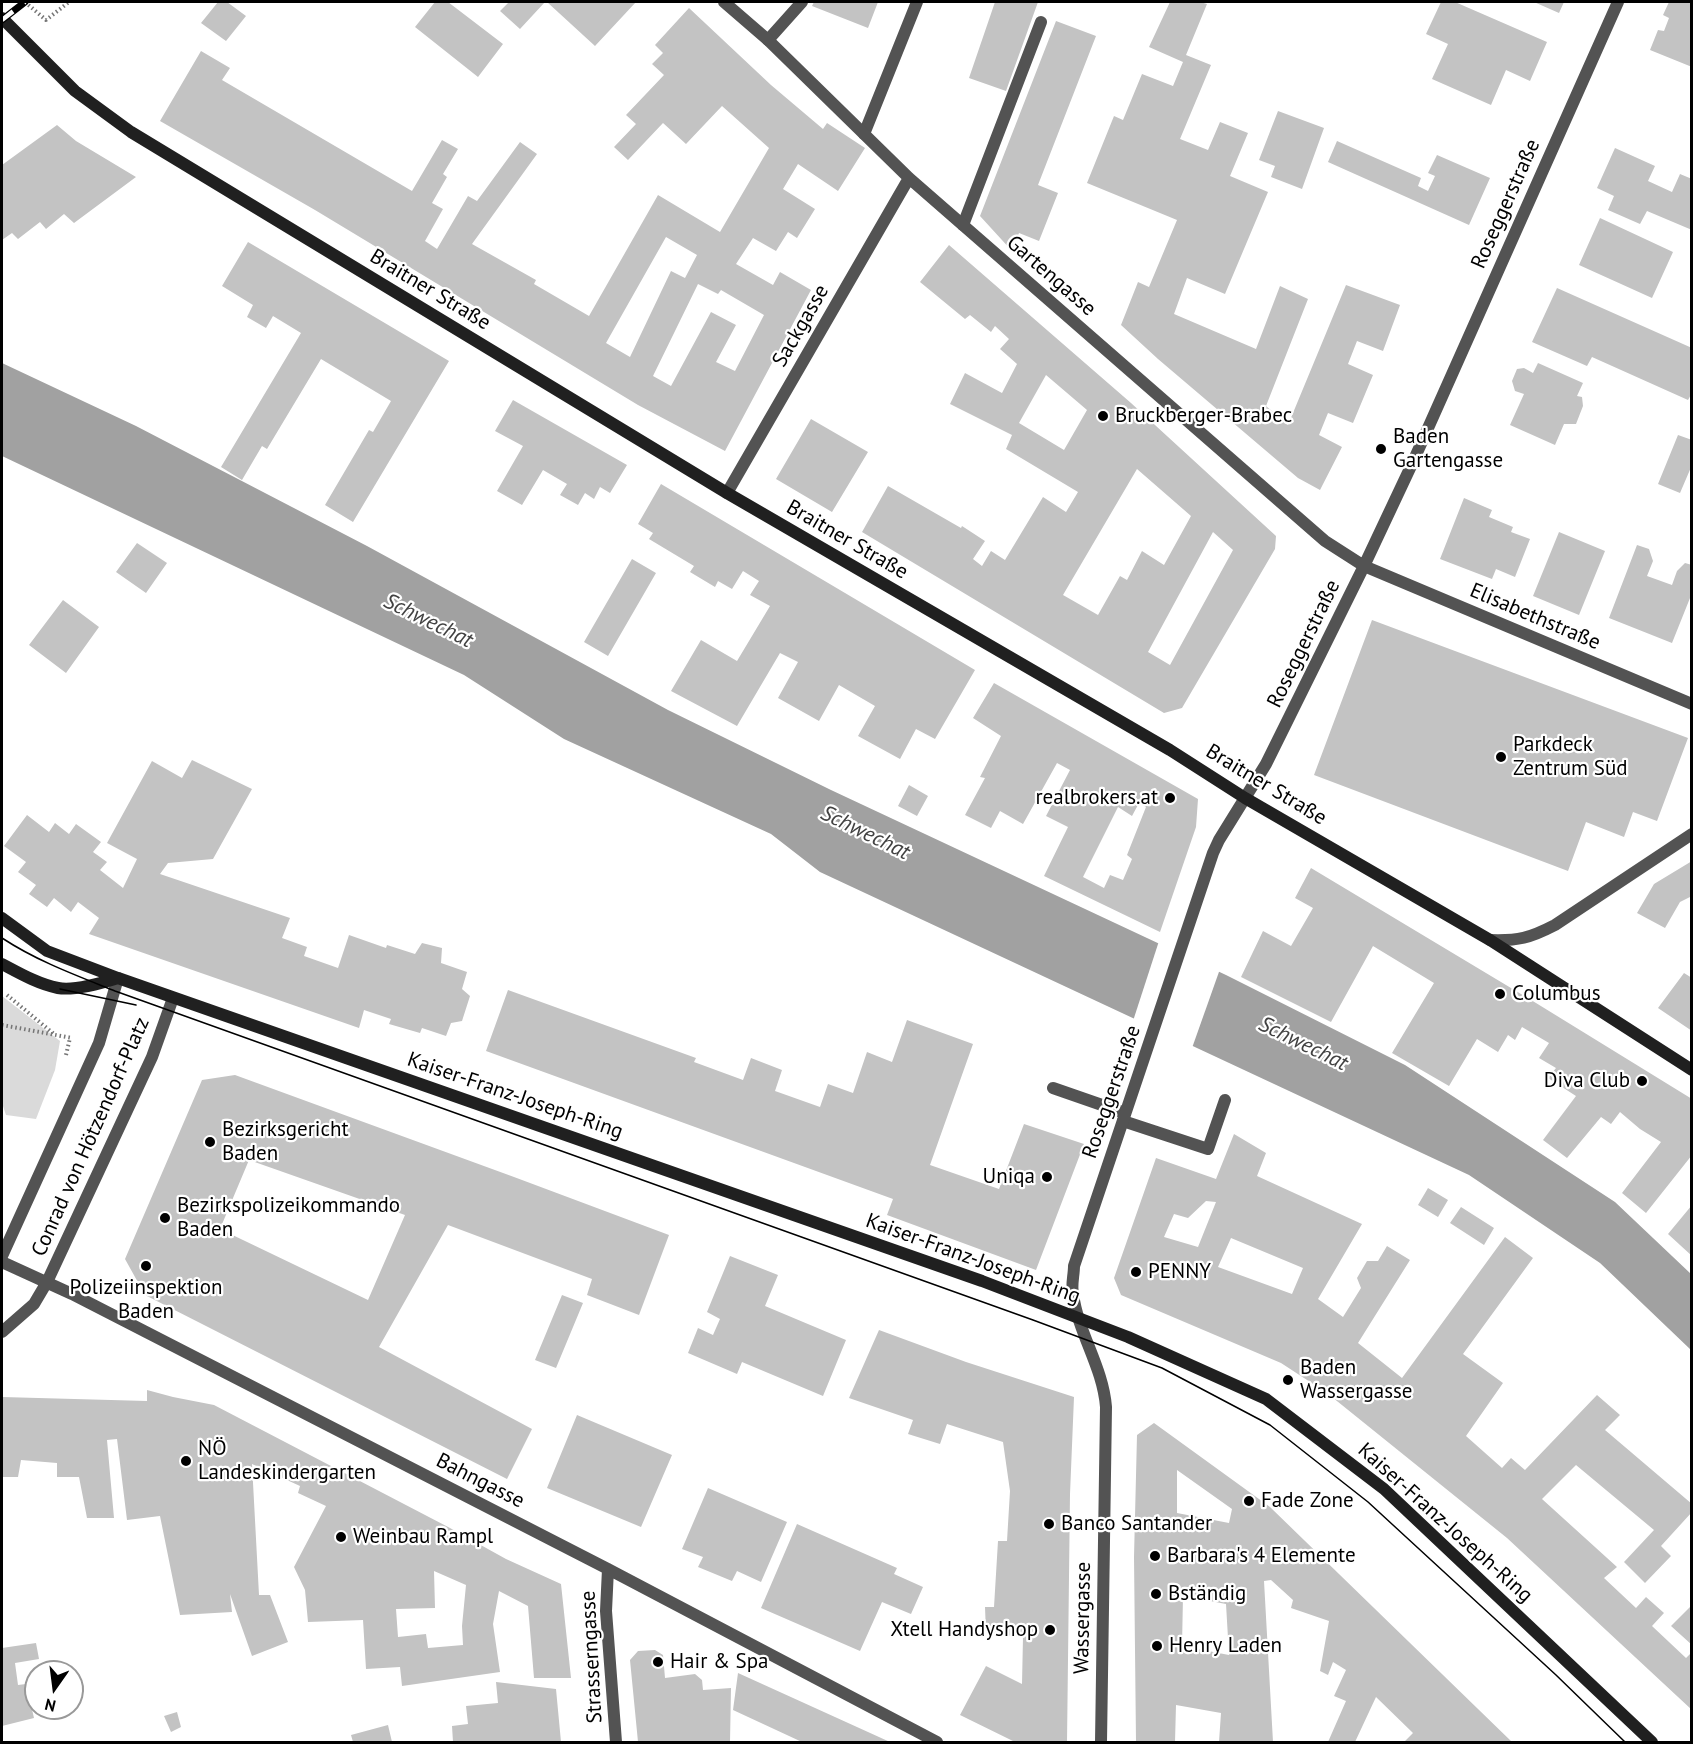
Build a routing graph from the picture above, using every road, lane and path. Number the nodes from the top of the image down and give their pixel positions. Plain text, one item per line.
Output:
1 (25, 2) edge
2 (69, 2) edge
3 (724, 2) edge
4 (802, 2) edge
5 (917, 2) edge
6 (1618, 2) edge
7 (2, 18) edge
8 (1041, 22) dead end
9 (768, 40) junction
10 (864, 134) junction
11 (909, 178) junction
12 (963, 225) junction
13 (727, 493) junction
14 (1364, 566) junction
15 (1692, 704) edge
16 (1245, 798) junction
17 (1692, 834) edge
18 (2, 918) edge
19 (1490, 940) junction
20 (2, 964) edge
21 (118, 978) junction
22 (2, 991) edge
23 (173, 998) junction
24 (2, 1025) edge
25 (55, 1035) junction
26 (70, 1038) dead end
27 (1692, 1070) edge
28 (1053, 1088) dead end
29 (1226, 1100) dead end
30 (1124, 1117) junction
31 (2, 1256) edge
32 (2, 1262) edge
33 (47, 1282) junction
34 (1078, 1318) junction
35 (2, 1332) edge
36 (608, 1569) junction
37 (616, 1743) edge
38 (937, 1743) edge
39 (1101, 1743) edge
40 (1652, 1743) edge

1 - 2 path
3 - 9 street, Gartengasse
4 - 9 street
5 - 10 street
6 - 14 street, Roseggerstraße
7 - 13 street, Braitner Straße
8 - 12 street
9 - 10 street, Gartengasse
10 - 11 street, Gartengasse
11 - 12 street, Gartengasse
11 - 13 street, Sackgasse
12 - 14 street, Gartengasse
13 - 16 street, Braitner Straße
14 - 15 street, Elisabethstraße
14 - 16 street, Roseggerstraße
16 - 19 street, Braitner Straße
16 - 30 street, Roseggerstraße
17 - 19 street
18 - 21 street, Conrad von Hötzendorf-Platz
19 - 27 street, Braitner Straße
20 - 21 street
21 - 23 street, Conrad von Hötzendorf-Platz
21 - 31 street, Conrad von Hötzendorf-Platz
22 - 25 path
23 - 33 street, Conrad von Hötzendorf-Platz
23 - 34 street, Kaiser-Franz-Joseph-Ring
24 - 25 path
25 - 26 path
28 - 30 street
29 - 30 street
30 - 34 street, Roseggerstraße
32 - 33 street, Bahngasse
33 - 35 street, Conrad von Hötzendorf-Platz
33 - 36 street, Bahngasse
34 - 39 street, Wassergasse
34 - 40 street, Kaiser-Franz-Joseph-Ring
36 - 37 street, Strasserngasse
36 - 38 street, Bahngasse

